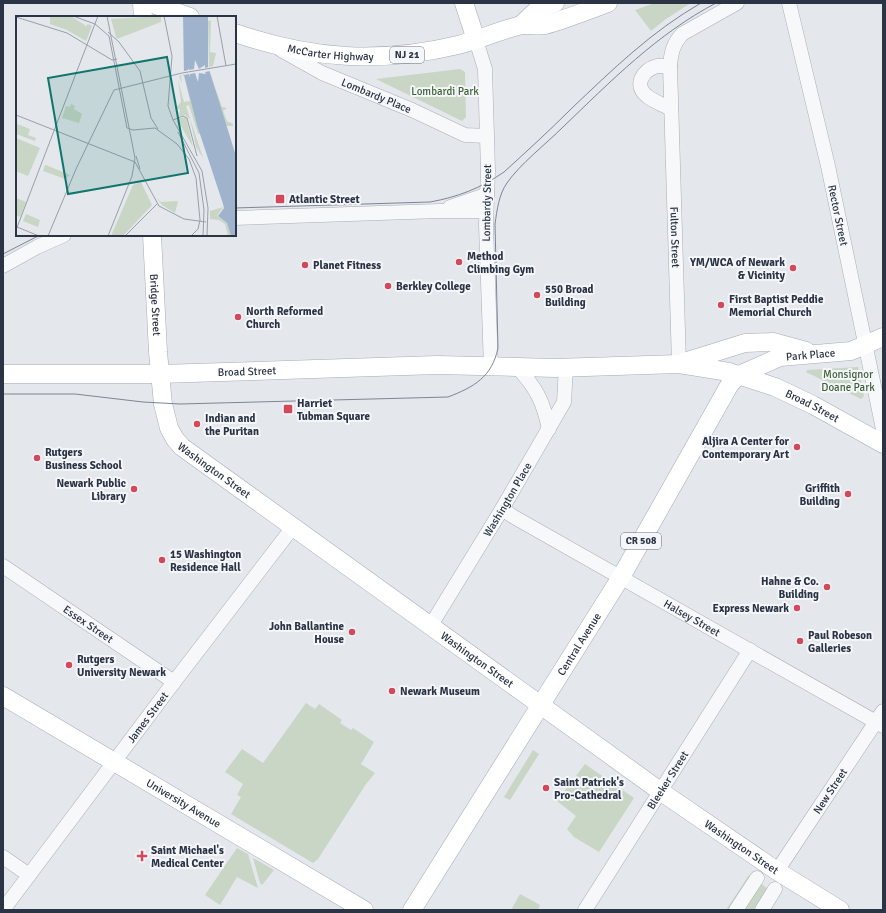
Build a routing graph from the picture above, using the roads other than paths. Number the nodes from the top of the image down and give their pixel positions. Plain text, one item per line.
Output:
1 (142, 3) edge
2 (150, 3) edge
3 (464, 3) edge
4 (555, 3) edge
5 (608, 3) edge
6 (737, 3) edge
7 (789, 3) edge
8 (143, 16) edge
9 (187, 16) edge
10 (521, 25) junction
11 (236, 33) edge
12 (476, 40) junction
13 (270, 44) junction
14 (670, 66) junction
15 (671, 109) junction
16 (486, 136) junction
17 (487, 193) junction
18 (439, 211) junction
19 (486, 214) junction
20 (236, 218) edge
21 (62, 236) edge
22 (152, 236) edge
23 (3, 266) edge
24 (883, 337) edge
25 (865, 345) junction
26 (814, 353) junction
27 (679, 364) junction
28 (490, 367) junction
29 (517, 367) junction
30 (566, 367) junction
31 (3, 374) edge
32 (160, 374) junction
33 (739, 375) junction
34 (883, 429) edge
35 (549, 430) junction
36 (883, 444) edge
37 (502, 509) junction
38 (293, 527) junction
39 (3, 566) edge
40 (621, 577) junction
41 (431, 625) junction
42 (750, 650) junction
43 (174, 682) junction
44 (3, 696) edge
45 (540, 706) junction
46 (881, 719) edge
47 (114, 762) junction
48 (660, 791) junction
49 (3, 857) edge
50 (777, 871) junction
51 (29, 875) junction
52 (757, 878) dead end
53 (775, 889) dead end
54 (737, 909) edge
55 (3, 910) edge
56 (364, 910) edge
57 (412, 910) edge
58 (585, 910) edge
59 (754, 910) edge
60 (762, 910) edge
61 (840, 910) edge

1 - 8 main road
2 - 9 main road
3 - 12 main road
4 - 10 main road, McCarter Highway / NJ 21
5 - 10 main road, McCarter Highway / NJ 21
6 - 14 street, Fulton Street
7 - 25 street, Rector Street
10 - 12 main road, McCarter Highway / NJ 21
11 - 13 main road, McCarter Highway / NJ 21
12 - 13 main road, McCarter Highway / NJ 21
12 - 16 street, Lombardy Street
13 - 16 street, Lombardy Place
14 - 15 street, Fulton Street
14 - 15 street
15 - 27 street, Fulton Street
16 - 17 street, Lombardy Street
17 - 18 street
17 - 19 street, Lombardy Street
18 - 19 street
18 - 20 street
19 - 28 street, Lombardy Street
21 - 23 street
22 - 32 main road, Bridge Street
24 - 25 main road, Park Place / CR 508
25 - 26 main road, Park Place / CR 508
25 - 34 street, Rector Street
26 - 27 main road
26 - 33 main road, Park Place / CR 508
27 - 30 main road
27 - 33 main road, Broad Street
28 - 29 main road, Broad Street
28 - 32 main road, Broad Street
29 - 30 main road, Broad Street
29 - 35 street
30 - 35 street, Washington Place
31 - 32 main road, Broad Street
32 - 38 main road, Washington Street
33 - 36 main road, Broad Street
33 - 40 main road, Central Avenue / CR 508
35 - 37 street, Washington Place
37 - 40 street, Halsey Street
37 - 41 street, Washington Place
38 - 41 main road, Washington Street
38 - 43 street, James Street
39 - 43 street, Essex Street
40 - 42 street, Halsey Street
40 - 45 main road, Central Avenue / CR 508
41 - 45 main road, Washington Street
42 - 46 street, Halsey Street
42 - 48 street, Bleeker Street
43 - 47 street, James Street
44 - 47 main road, University Avenue
45 - 48 main road, Washington Street
45 - 57 main road, Central Avenue / CR 508
46 - 50 street, New Street
47 - 51 street, James Street
47 - 56 main road, University Avenue
48 - 50 main road, Washington Street
48 - 58 street, Bleeker Street
49 - 51 street
50 - 61 main road, Washington Street
51 - 55 street, James Street
52 - 54 street
53 - 60 street
54 - 59 street

